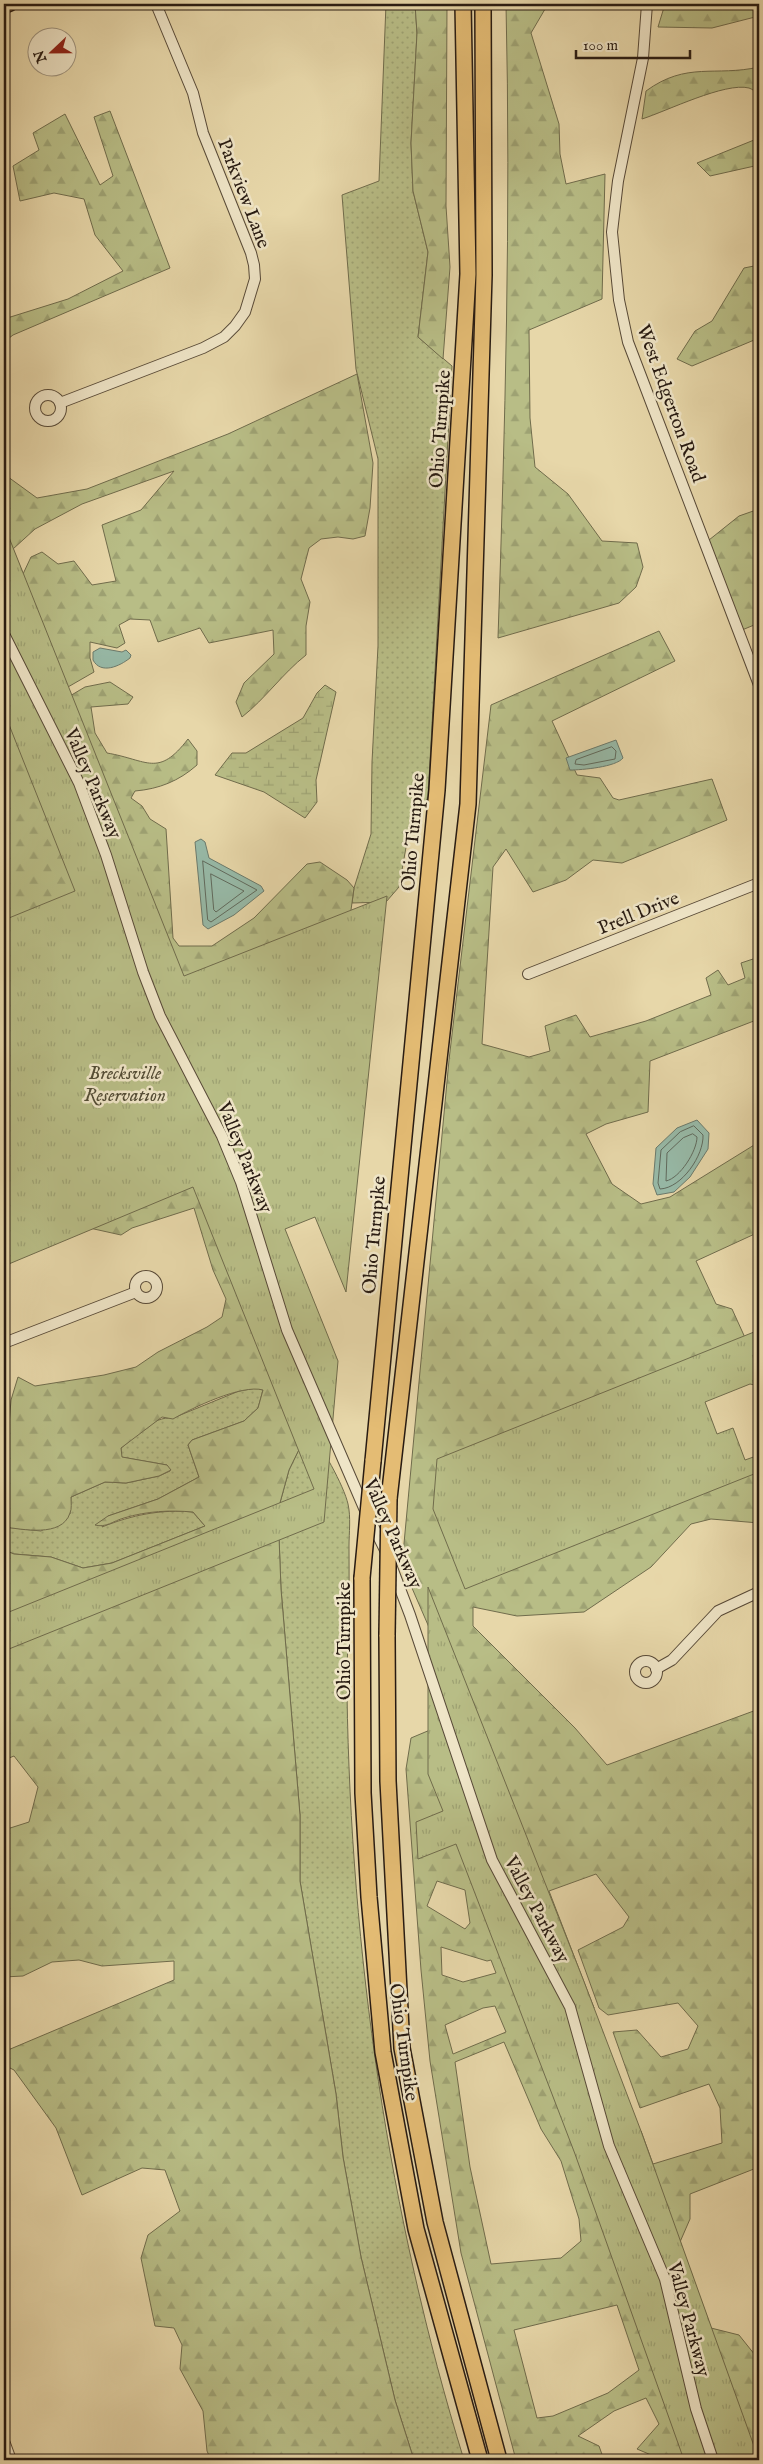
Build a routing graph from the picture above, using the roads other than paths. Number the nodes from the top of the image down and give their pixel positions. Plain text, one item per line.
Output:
1 (11, 4) edge
2 (156, 4) edge
3 (463, 4) edge
4 (483, 4) edge
5 (647, 4) edge
6 (4, 7) edge
7 (60, 403) dead end
8 (4, 634) edge
9 (759, 685) edge
10 (759, 883) edge
11 (528, 974) dead end
12 (136, 1292) dead end
13 (4, 1342) edge
14 (759, 1592) edge
15 (656, 1669) dead end
16 (4, 2441) edge
17 (11, 2460) edge
18 (480, 2460) edge
19 (499, 2460) edge
20 (713, 2460) edge

1 - 6 main road
2 - 7 street, Parkview Lane
3 - 18 highway, Ohio Turnpike, bridge
4 - 19 highway, Ohio Turnpike, bridge
5 - 9 street, West Edgerton Road
8 - 20 street, Valley Parkway
10 - 11 street, Prell Drive
12 - 13 street
14 - 15 street
16 - 17 street

